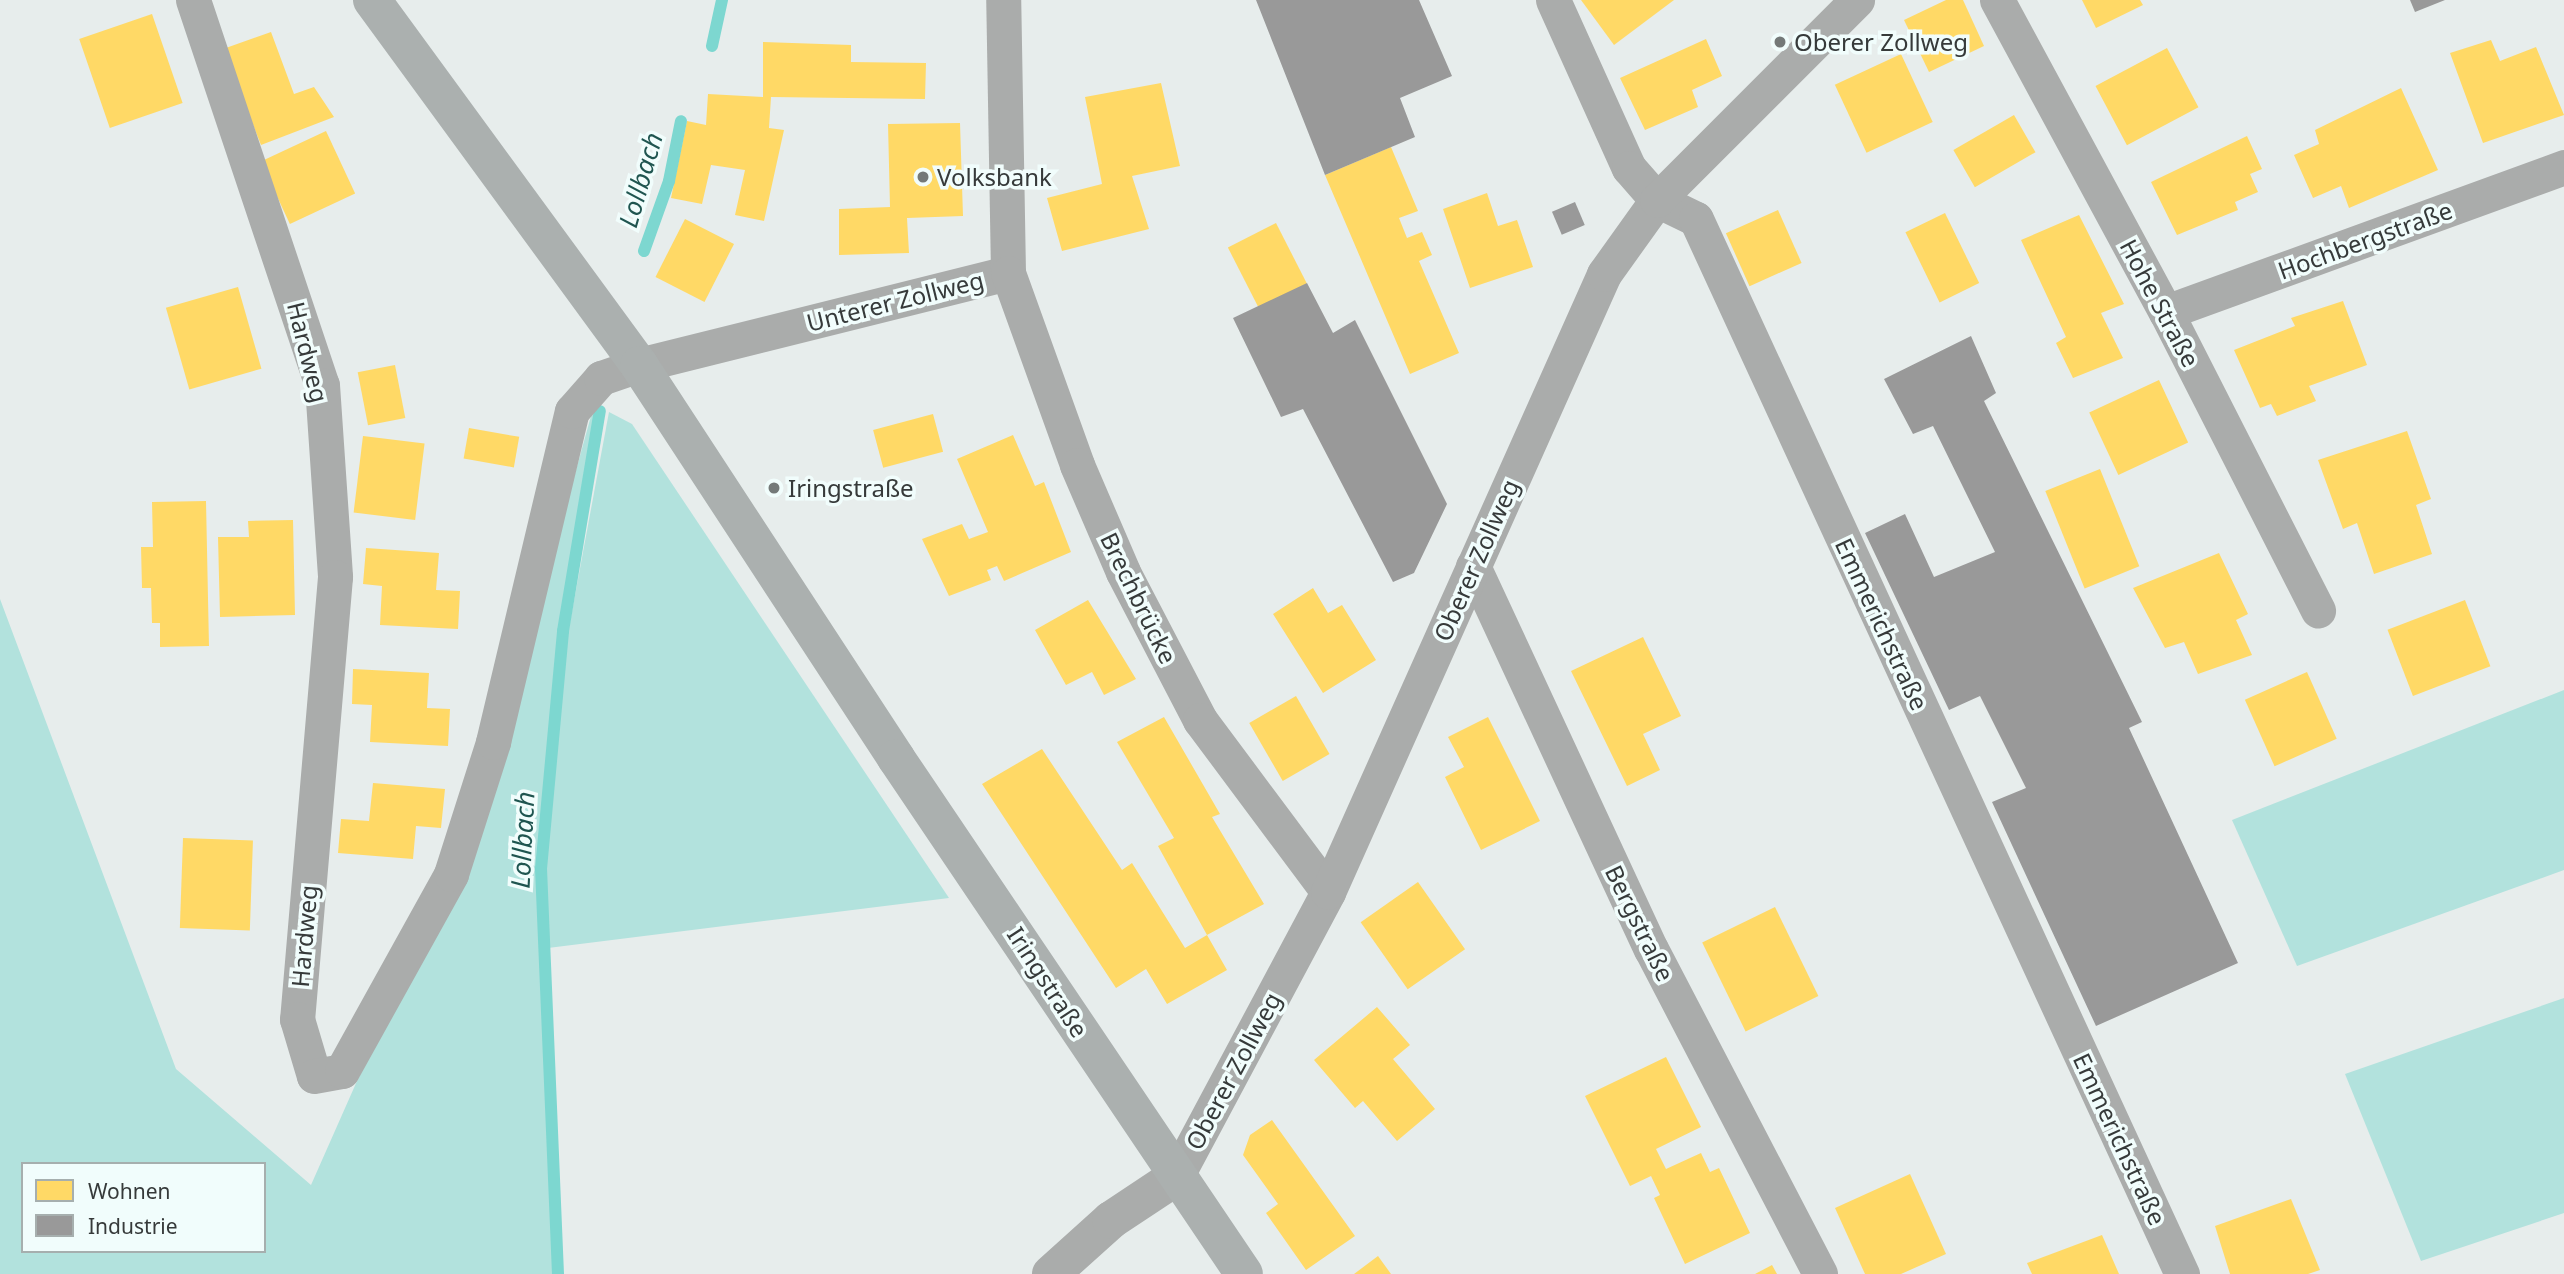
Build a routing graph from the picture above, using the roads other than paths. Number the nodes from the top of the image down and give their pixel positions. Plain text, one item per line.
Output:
1 (192, 0) edge
2 (372, 0) edge
3 (1003, 0) edge
4 (1553, 0) edge
5 (1857, 0) edge
6 (1997, 0) edge
7 (2564, 167) edge
8 (1657, 200) junction
9 (1008, 273) junction
10 (2166, 312) junction
11 (639, 365) junction
12 (1473, 566) junction
13 (2318, 610) dead end
14 (1328, 892) junction
15 (1176, 1177) junction
16 (1051, 1274) edge
17 (1244, 1274) edge
18 (1820, 1274) edge
19 (2182, 1274) edge

1 - 11 street, Hardweg
2 - 11 main road, Iringstraße
3 - 9 street, Unterer Zollweg
4 - 8 street, Emmerichstraße
5 - 8 street, Oberer Zollweg
6 - 10 street, Hohe Straße
7 - 10 street, Hochbergstraße
8 - 12 street, Oberer Zollweg
8 - 19 street, Emmerichstraße
9 - 11 street, Unterer Zollweg
9 - 14 street, Brechbrücke
10 - 13 street, Hohe Straße
11 - 15 main road, Iringstraße
12 - 14 street, Oberer Zollweg
12 - 18 street, Bergstraße
14 - 15 street, Oberer Zollweg
15 - 16 street
15 - 17 main road, Iringstraße

